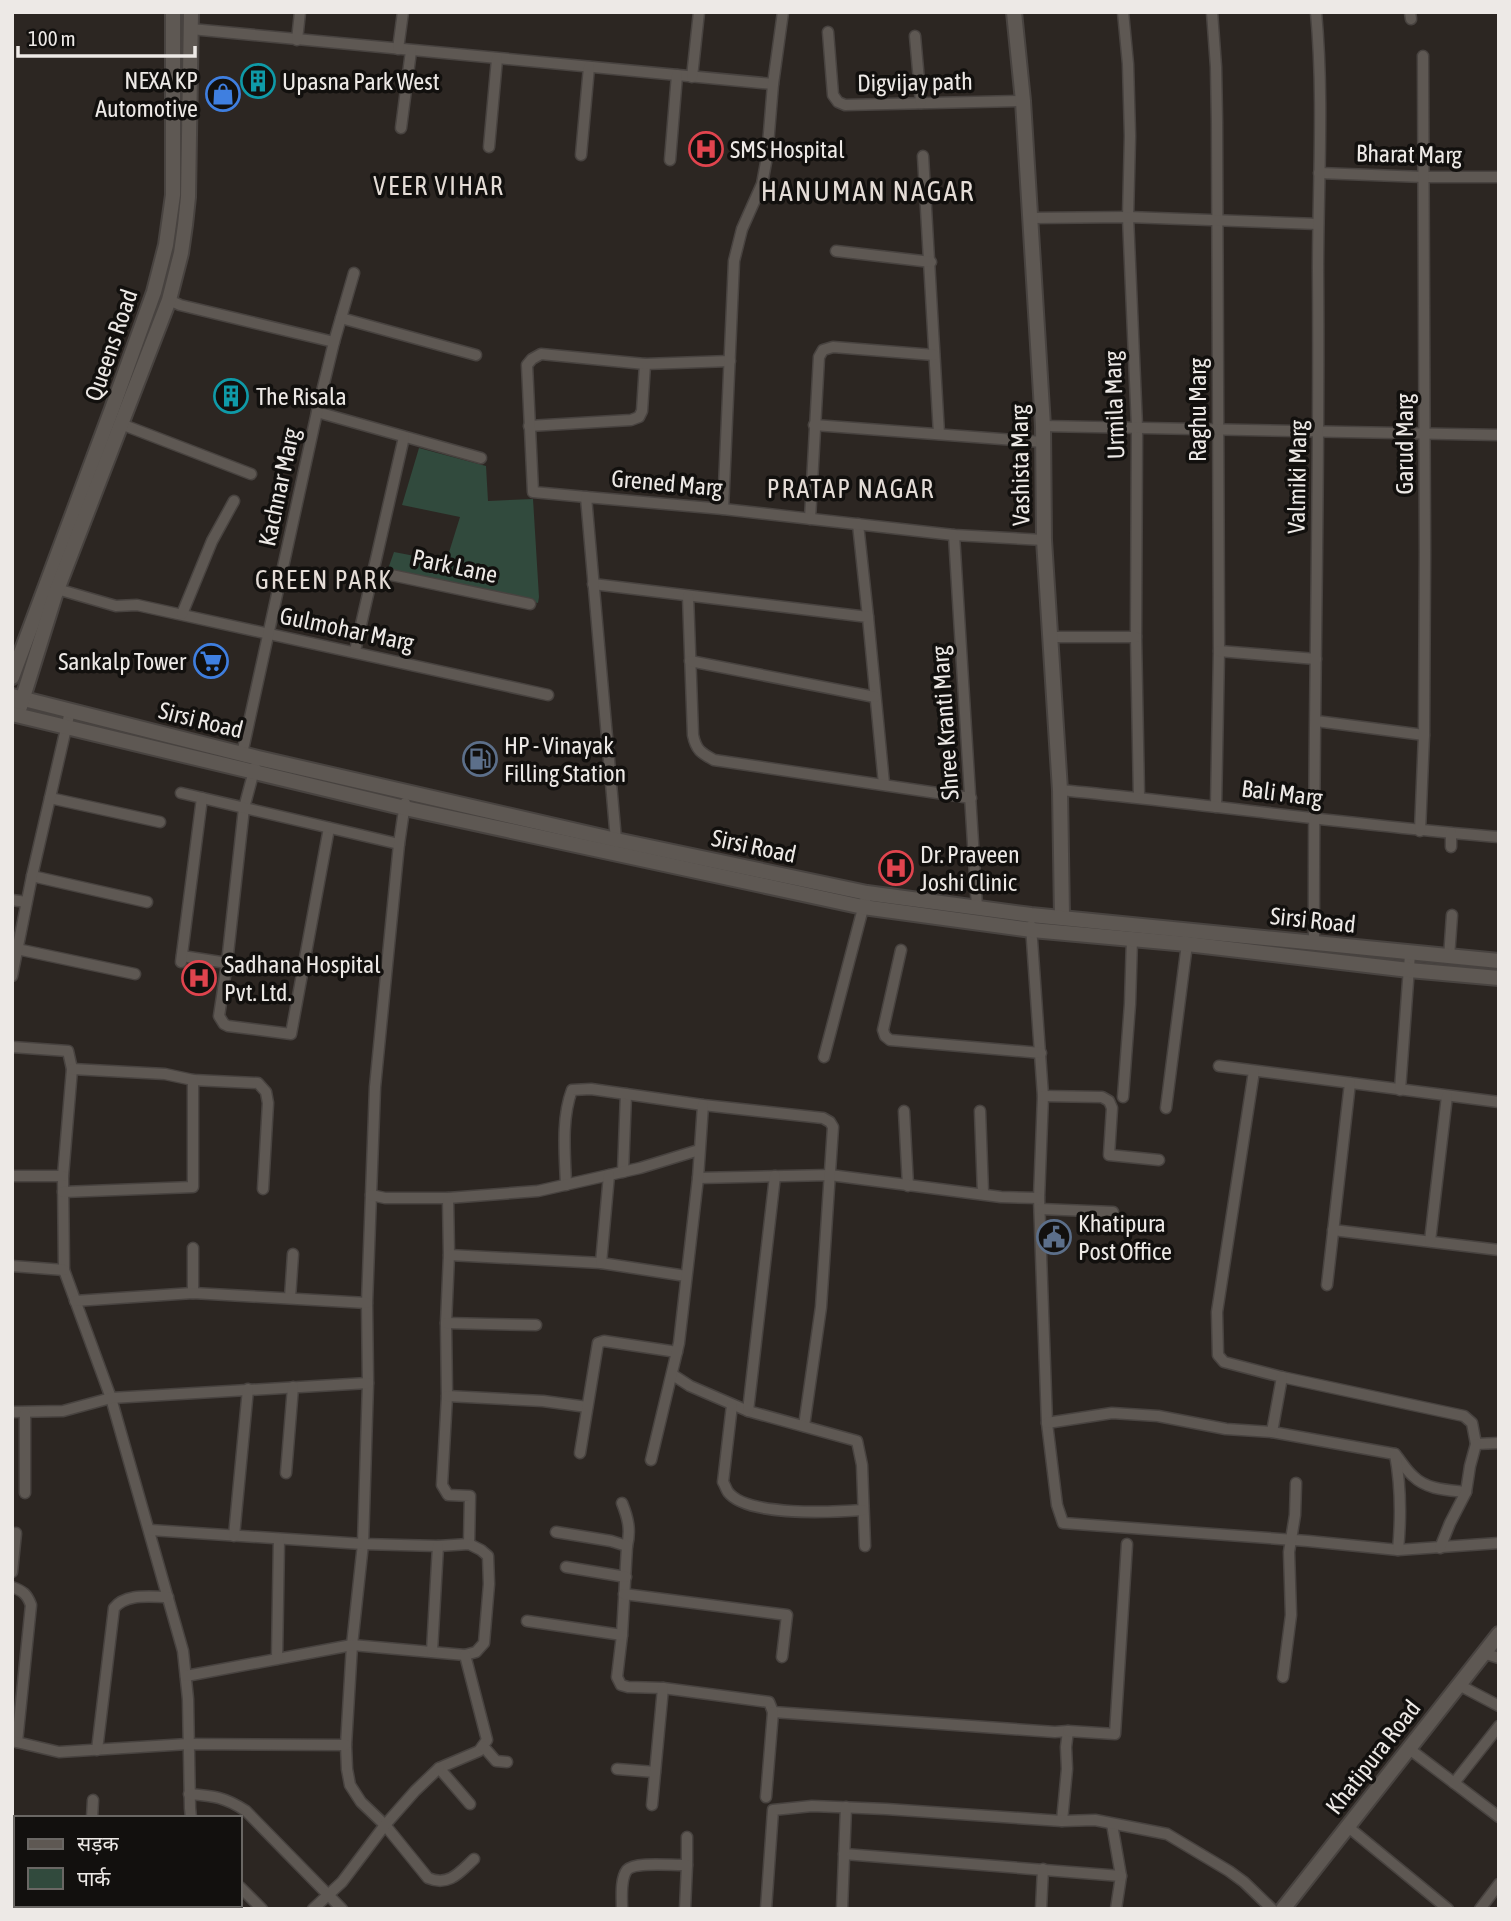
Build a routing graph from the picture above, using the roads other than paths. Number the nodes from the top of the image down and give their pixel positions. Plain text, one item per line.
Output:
1 (173, 12) edge
2 (191, 12) edge
3 (300, 12) edge
4 (403, 12) edge
5 (699, 12) edge
6 (783, 12) edge
7 (1014, 12) edge
8 (1123, 12) edge
9 (1212, 12) edge
10 (1315, 12) edge
11 (191, 29) junction
12 (828, 32) dead end
13 (915, 36) dead end
14 (297, 40) junction
15 (398, 49) junction
16 (411, 51) junction
17 (1423, 56) dead end
18 (497, 59) junction
19 (589, 67) junction
20 (677, 75) junction
21 (692, 76) junction
22 (773, 84) junction
23 (1023, 102) junction
24 (921, 103) junction
25 (401, 128) dead end
26 (489, 147) dead end
27 (581, 155) dead end
28 (923, 156) dead end
29 (670, 160) dead end
30 (1319, 173) junction
31 (1424, 177) junction
32 (1499, 177) edge
33 (1031, 218) junction
34 (1128, 218) junction
35 (1217, 221) junction
36 (1318, 224) junction
37 (836, 251) dead end
38 (930, 262) junction
39 (354, 273) dead end
40 (169, 300) junction
41 (341, 318) junction
42 (334, 342) junction
43 (477, 355) dead end
44 (934, 355) junction
45 (730, 361) junction
46 (645, 364) junction
47 (317, 412) junction
48 (121, 424) junction
49 (814, 425) junction
50 (529, 426) junction
51 (1043, 426) junction
52 (1136, 427) junction
53 (1218, 429) junction
54 (1319, 432) junction
55 (939, 434) junction
56 (1424, 434) junction
57 (1499, 435) edge
58 (404, 437) junction
59 (1043, 442) junction
60 (481, 457) dead end
61 (251, 474) dead end
62 (586, 497) junction
63 (234, 501) dead end
64 (723, 509) junction
65 (810, 519) junction
66 (858, 524) junction
67 (954, 535) junction
68 (1044, 540) junction
69 (372, 571) junction
70 (593, 584) junction
71 (57, 589) junction
72 (688, 596) junction
73 (530, 604) dead end
74 (182, 614) junction
75 (868, 617) junction
76 (268, 633) junction
77 (1050, 637) junction
78 (1136, 637) junction
79 (1219, 651) junction
80 (355, 652) junction
81 (1316, 659) junction
82 (690, 661) junction
83 (12, 677) edge
84 (548, 695) dead end
85 (875, 697) junction
86 (18, 698) edge
87 (69, 710) junction
88 (15, 714) edge
89 (1316, 721) junction
90 (66, 726) junction
91 (1424, 735) junction
92 (242, 754) junction
93 (256, 765) junction
94 (884, 784) junction
95 (1060, 790) junction
96 (407, 792) junction
97 (181, 793) dead end
98 (1139, 797) junction
99 (50, 798) junction
100 (971, 798) junction
101 (202, 799) junction
102 (1216, 807) junction
103 (244, 808) junction
104 (405, 808) junction
105 (1315, 818) junction
106 (159, 822) dead end
107 (329, 828) junction
108 (1420, 831) junction
109 (1451, 833) junction
110 (1499, 837) edge
111 (616, 840) junction
112 (399, 845) junction
113 (1451, 847) dead end
114 (32, 876) junction
115 (12, 900) edge
116 (865, 900) junction
117 (26, 902) junction
118 (147, 902) dead end
119 (976, 908) junction
120 (1031, 915) junction
121 (1452, 915) dead end
122 (1062, 917) junction
123 (1032, 930) junction
124 (1132, 939) junction
125 (1314, 943) junction
126 (1187, 944) junction
127 (17, 949) junction
128 (901, 950) dead end
129 (1410, 954) junction
130 (1449, 957) junction
131 (1499, 961) edge
132 (227, 963) junction
133 (1409, 970) junction
134 (135, 974) dead end
135 (12, 976) edge
136 (1499, 978) edge
137 (12, 1047) edge
138 (1041, 1053) junction
139 (824, 1057) dead end
140 (1219, 1066) dead end
141 (72, 1069) junction
142 (1254, 1071) junction
143 (192, 1080) junction
144 (1350, 1083) junction
145 (1400, 1090) junction
146 (626, 1094) junction
147 (1043, 1096) junction
148 (1447, 1096) junction
149 (1123, 1097) dead end
150 (1499, 1102) edge
151 (703, 1105) junction
152 (1166, 1108) dead end
153 (904, 1111) dead end
154 (980, 1111) dead end
155 (699, 1150) junction
156 (1159, 1160) dead end
157 (623, 1172) junction
158 (830, 1174) junction
159 (609, 1175) junction
160 (12, 1176) edge
161 (63, 1176) junction
162 (775, 1176) junction
163 (698, 1178) junction
164 (566, 1185) junction
165 (908, 1186) junction
166 (263, 1189) dead end
167 (63, 1192) junction
168 (983, 1193) junction
169 (371, 1195) junction
170 (448, 1198) junction
171 (1039, 1204) junction
172 (1113, 1213) dead end
173 (1333, 1230) junction
174 (1430, 1241) junction
175 (193, 1248) dead end
176 (1499, 1250) edge
177 (293, 1254) dead end
178 (449, 1255) junction
179 (601, 1263) junction
180 (12, 1266) edge
181 (64, 1270) junction
182 (686, 1276) junction
183 (1327, 1285) dead end
184 (194, 1293) junction
185 (290, 1298) junction
186 (75, 1301) junction
187 (367, 1303) junction
188 (446, 1323) junction
189 (536, 1325) dead end
190 (677, 1352) junction
191 (673, 1375) junction
192 (1282, 1377) junction
193 (368, 1383) junction
194 (293, 1387) junction
195 (248, 1389) junction
196 (447, 1396) junction
197 (111, 1398) junction
198 (732, 1405) junction
199 (587, 1407) junction
200 (748, 1411) junction
201 (12, 1412) edge
202 (25, 1413) junction
203 (1047, 1423) junction
204 (804, 1426) junction
205 (1272, 1432) junction
206 (1499, 1443) edge
207 (1476, 1444) junction
208 (580, 1453) dead end
209 (1395, 1454) junction
210 (651, 1460) dead end
211 (286, 1473) dead end
212 (1296, 1483) dead end
213 (1466, 1492) junction
214 (25, 1493) dead end
215 (622, 1503) dead end
216 (863, 1510) junction
217 (150, 1530) junction
218 (556, 1532) dead end
219 (16, 1533) dead end
220 (234, 1536) junction
221 (279, 1539) junction
222 (1291, 1541) junction
223 (1499, 1543) edge
224 (363, 1544) junction
225 (470, 1544) junction
226 (1127, 1544) dead end
227 (438, 1546) junction
228 (627, 1546) junction
229 (865, 1546) dead end
230 (1440, 1548) junction
231 (1398, 1550) junction
232 (566, 1567) dead end
233 (12, 1572) edge
234 (626, 1577) junction
235 (12, 1587) edge
236 (624, 1594) junction
237 (168, 1597) junction
238 (527, 1621) dead end
239 (1499, 1634) edge
240 (622, 1635) junction
241 (352, 1645) junction
242 (432, 1651) junction
243 (1483, 1654) junction
244 (465, 1655) junction
245 (782, 1657) dead end
246 (1499, 1658) edge
247 (277, 1659) junction
248 (186, 1676) junction
249 (1283, 1676) dead end
250 (1458, 1685) junction
251 (663, 1688) junction
252 (1499, 1706) edge
253 (773, 1712) junction
254 (1499, 1726) edge
255 (1068, 1731) junction
256 (15, 1742) edge
257 (188, 1744) junction
258 (346, 1745) junction
259 (483, 1746) junction
260 (1408, 1748) junction
261 (97, 1750) junction
262 (507, 1762) dead end
263 (439, 1768) junction
264 (617, 1769) dead end
265 (655, 1772) junction
266 (1454, 1783) junction
267 (189, 1794) junction
268 (766, 1797) dead end
269 (93, 1800) dead end
270 (470, 1804) dead end
271 (652, 1805) dead end
272 (846, 1807) junction
273 (92, 1816) edge
274 (191, 1816) edge
275 (1499, 1817) edge
276 (1062, 1821) junction
277 (1112, 1824) junction
278 (385, 1825) junction
279 (1348, 1826) junction
280 (688, 1837) dead end
281 (844, 1854) junction
282 (474, 1858) dead end
283 (687, 1866) junction
284 (1043, 1869) junction
285 (1121, 1876) junction
286 (1499, 1884) edge
287 (242, 1889) edge
288 (328, 1895) junction
289 (12, 1907) edge
290 (31, 1909) edge
291 (262, 1909) edge
292 (313, 1909) edge
293 (342, 1909) edge
294 (622, 1909) edge
295 (685, 1909) edge
296 (766, 1909) edge
297 (842, 1909) edge
298 (1041, 1909) edge
299 (1116, 1909) edge
300 (1272, 1909) edge
301 (1283, 1909) edge
302 (1448, 1909) edge
303 (1480, 1909) edge

1 - 83 street, Queens Road
2 - 11 street, Queens Road
3 - 14 street
4 - 15 street
5 - 21 street
6 - 22 street
7 - 23 street, Vashista Marg
8 - 34 street, Urmila Marg
9 - 35 street, Raghu Marg
10 - 30 street, Valmiki Marg
11 - 14 street
11 - 40 street, Queens Road
12 - 24 street, Digvijay path
13 - 24 street
14 - 15 street
15 - 16 street
16 - 18 street
16 - 25 street
17 - 31 street, Garud Marg
18 - 19 street
18 - 26 street
19 - 20 street
19 - 27 street
20 - 21 street
20 - 29 street
21 - 22 street
22 - 45 street
23 - 24 street, Digvijay path
23 - 33 street, Vashista Marg
28 - 38 street
30 - 31 street, Bharat Marg
30 - 36 street, Valmiki Marg
31 - 32 street, Bharat Marg
31 - 56 street, Garud Marg
33 - 34 street
33 - 51 street, Vashista Marg
34 - 35 street
34 - 52 street, Urmila Marg
35 - 36 street
35 - 53 street, Raghu Marg
36 - 54 street, Valmiki Marg
37 - 38 street
38 - 44 street
39 - 41 street, Kachnar Marg
40 - 42 street
40 - 48 street, Queens Road
41 - 42 street, Kachnar Marg
41 - 43 street
42 - 47 street, Kachnar Marg
44 - 49 street
44 - 55 street
45 - 46 street
45 - 64 street
46 - 50 street
46 - 50 street
47 - 58 street
47 - 76 street, Kachnar Marg
48 - 61 street
48 - 71 street, Queens Road
49 - 55 street
49 - 65 street
50 - 62 street
51 - 52 street
51 - 59 street, Vashista Marg
52 - 53 street
52 - 78 street, Urmila Marg
53 - 54 street
53 - 79 street, Raghu Marg
54 - 56 street
54 - 81 street, Valmiki Marg
55 - 59 street
56 - 57 street
56 - 91 street, Garud Marg
58 - 60 street
58 - 69 street
59 - 68 street, Vashista Marg
62 - 64 street, Grened Marg
62 - 70 street, Grened Marg
63 - 74 street
64 - 65 street, Grened Marg
65 - 66 street, Grened Marg
66 - 67 street, Grened Marg
66 - 75 street
67 - 68 street, Grened Marg
67 - 100 street, Shree Kranti Marg
68 - 77 street, Vashista Marg
69 - 73 street, Park Lane
69 - 80 street
70 - 72 street
70 - 111 street, Grened Marg
71 - 74 street, Gulmohar Marg
71 - 86 street, Queens Road
72 - 75 street
72 - 82 street
74 - 76 street, Gulmohar Marg
75 - 85 street
76 - 80 street, Gulmohar Marg
76 - 92 street, Kachnar Marg
77 - 78 street
77 - 95 street, Vashista Marg
78 - 98 street, Urmila Marg
79 - 81 street
79 - 102 street, Raghu Marg
80 - 84 street, Gulmohar Marg
81 - 89 street, Valmiki Marg
82 - 85 street
82 - 94 street
85 - 94 street
86 - 87 street, Sirsi Road
86 - 88 street, Queens Road
87 - 90 street
87 - 92 street, Sirsi Road
88 - 90 street, Sirsi Road
89 - 91 street
89 - 105 street, Valmiki Marg
90 - 93 street, Sirsi Road
90 - 99 street
91 - 108 street, Garud Marg
92 - 93 street, Sirsi Road
93 - 96 street, Sirsi Road
93 - 103 street
93 - 104 street, Sirsi Road
94 - 100 street
95 - 98 street, Bali Marg
95 - 122 street, Vashista Marg
96 - 104 street
96 - 111 street, Sirsi Road
97 - 101 street
98 - 102 street, Bali Marg
99 - 106 street
99 - 114 street
100 - 119 street, Shree Kranti Marg
101 - 103 street
101 - 132 street
102 - 105 street, Bali Marg
103 - 107 street
103 - 132 street
104 - 112 street
104 - 116 street, Sirsi Road
105 - 108 street, Bali Marg
105 - 125 street, Valmiki Marg
107 - 112 street
107 - 132 street
108 - 109 street, Bali Marg
109 - 110 street, Bali Marg
109 - 113 street
111 - 116 street, Sirsi Road
112 - 169 street
114 - 117 street
114 - 118 street
115 - 117 street
116 - 119 street, Sirsi Road
116 - 123 street, Sirsi Road
116 - 139 street
117 - 127 street
119 - 120 street, Sirsi Road
120 - 122 street, Sirsi Road
120 - 123 street
121 - 130 street
122 - 125 street, Sirsi Road
123 - 124 street, Sirsi Road
123 - 138 street
124 - 126 street, Sirsi Road
124 - 149 street
125 - 129 street, Sirsi Road
126 - 133 street, Sirsi Road
126 - 152 street
127 - 134 street
127 - 135 street
128 - 138 street
129 - 130 street, Sirsi Road
129 - 133 street
130 - 131 street, Sirsi Road
133 - 136 street, Sirsi Road
133 - 145 street
137 - 141 street
138 - 147 street
140 - 142 street
141 - 143 street
141 - 161 street
142 - 144 street
142 - 192 street
143 - 166 street
143 - 167 street
144 - 145 street
144 - 173 street
145 - 148 street
146 - 151 street
146 - 157 street
146 - 164 street
147 - 156 street
147 - 171 street
148 - 150 street
148 - 174 street
151 - 155 street
151 - 158 street
153 - 165 street
154 - 168 street
155 - 157 street
155 - 163 street
157 - 159 street
158 - 162 street
158 - 165 street
158 - 204 street
159 - 164 street
159 - 179 street
160 - 161 street
161 - 167 street
162 - 163 street
162 - 200 street
163 - 182 street
164 - 170 street
165 - 168 street
167 - 181 street
168 - 171 street
169 - 170 street
169 - 187 street
170 - 178 street
171 - 172 street
171 - 203 street
173 - 174 street
173 - 183 street
174 - 176 street
175 - 184 street
177 - 185 street
178 - 179 street
178 - 188 street
179 - 182 street
180 - 181 street
181 - 186 street
182 - 190 street
184 - 185 street
184 - 186 street
185 - 187 street
186 - 197 street
187 - 193 street
188 - 189 street
188 - 196 street
190 - 191 street
190 - 199 street
191 - 198 street
191 - 210 street
192 - 205 street
192 - 207 street
193 - 194 street
193 - 224 street
194 - 195 street
194 - 211 street
195 - 197 street
195 - 220 street
196 - 199 street
196 - 225 street
197 - 202 street
197 - 217 street
198 - 200 street
198 - 216 street
199 - 208 street
200 - 204 street
201 - 202 street
202 - 214 street
203 - 205 street
203 - 222 street
204 - 216 street
205 - 209 street
206 - 207 street
207 - 213 street
209 - 213 street
209 - 231 street
212 - 222 street
213 - 230 street
215 - 228 street
216 - 229 street
217 - 220 street
217 - 237 street
218 - 228 street
219 - 233 street
220 - 221 street
221 - 224 street
221 - 247 street
222 - 231 street
222 - 249 street
223 - 230 street
224 - 227 street
224 - 241 street
225 - 227 street
225 - 244 street
226 - 255 street
227 - 242 street
228 - 234 street
230 - 231 street
232 - 234 street
234 - 236 street
235 - 256 street
236 - 240 street
236 - 245 street
237 - 248 street
237 - 261 street
238 - 240 street
239 - 243 street, Khatipura Road
240 - 251 street
241 - 242 street
241 - 247 street
241 - 258 street
242 - 244 street
243 - 246 street
243 - 250 street, Khatipura Road
244 - 259 street
247 - 248 street
248 - 257 street
250 - 252 street
250 - 260 street, Khatipura Road
251 - 253 street
251 - 265 street
253 - 255 street
253 - 268 street
254 - 266 street
255 - 276 street
256 - 261 street
257 - 258 street
257 - 261 street
257 - 267 street
258 - 278 street
259 - 262 street
259 - 263 street
260 - 266 street
260 - 279 street, Khatipura Road
263 - 270 street
263 - 278 street
264 - 265 street
265 - 271 street
266 - 275 street
267 - 274 street
267 - 288 street
269 - 273 street
272 - 276 street
272 - 281 street
272 - 296 street
276 - 277 street
277 - 285 street
277 - 300 street
278 - 282 street
278 - 288 street
279 - 301 street, Khatipura Road
279 - 302 street
280 - 283 street
281 - 284 street
281 - 297 street
283 - 294 street
283 - 295 street
284 - 285 street
284 - 298 street
285 - 299 street
286 - 303 street
287 - 291 street
288 - 292 street
288 - 293 street
289 - 290 street

